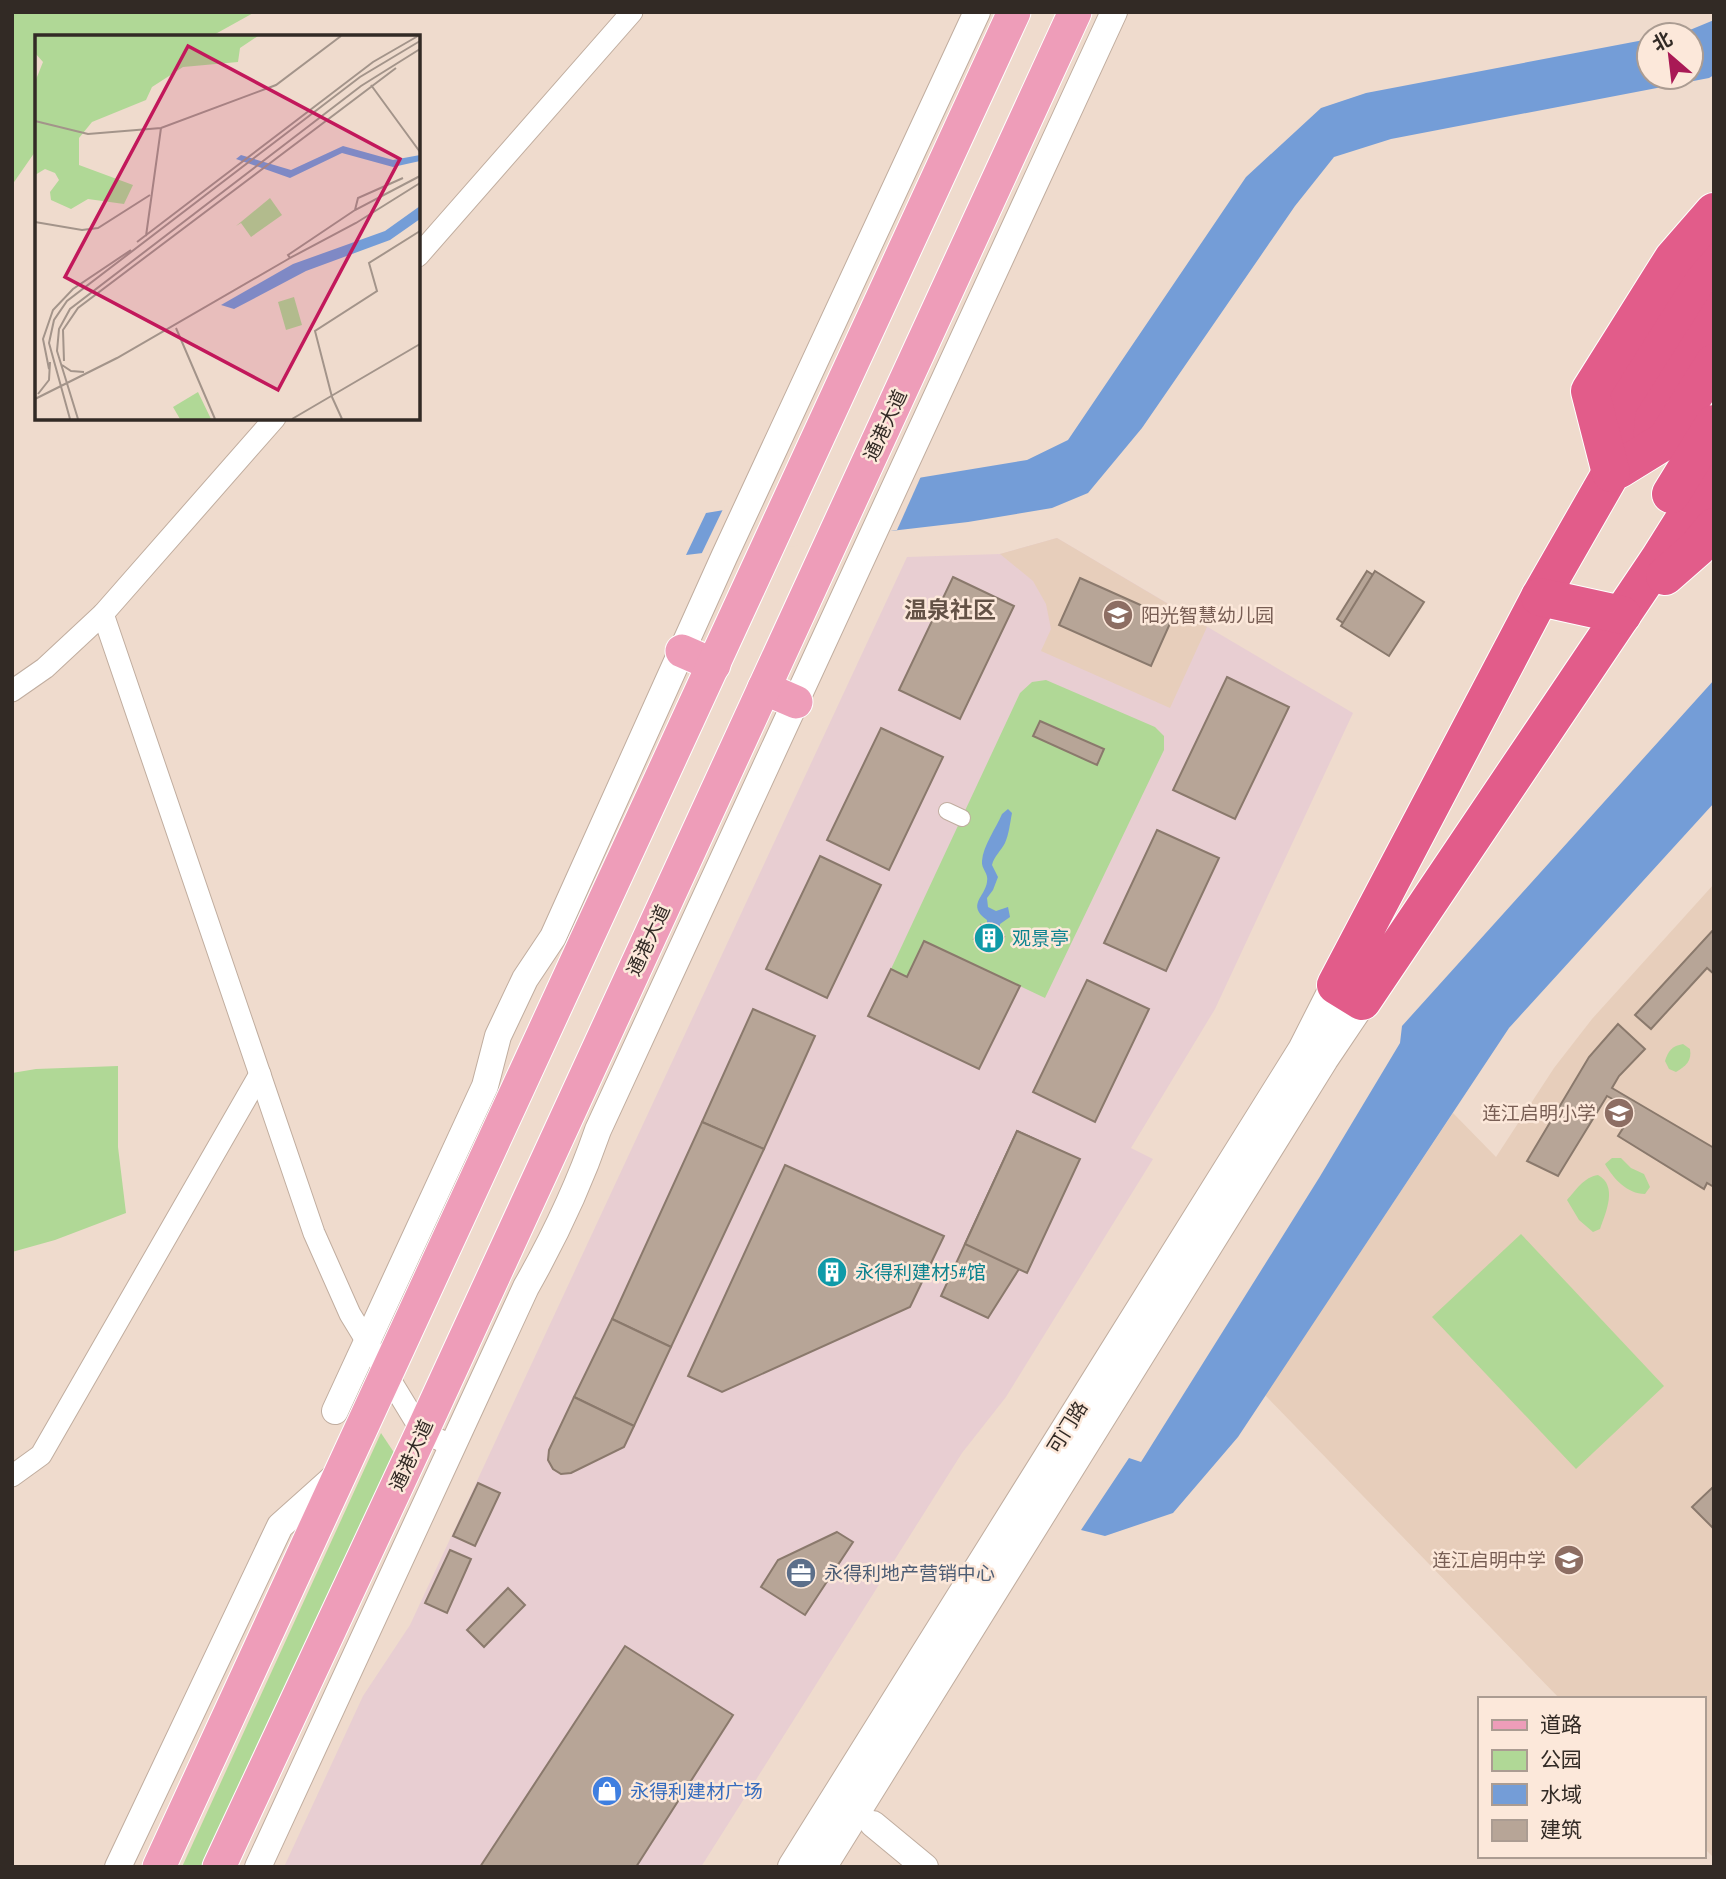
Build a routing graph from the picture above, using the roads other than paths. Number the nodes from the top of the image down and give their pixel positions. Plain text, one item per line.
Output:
1 (632, 12) edge
2 (977, 12) edge
3 (1014, 12) edge
4 (1075, 12) edge
5 (1114, 12) edge
6 (1714, 212) edge
7 (1714, 230) edge
8 (1714, 253) edge
9 (420, 254) edge
10 (1714, 282) edge
11 (1714, 310) edge
12 (1714, 338) edge
13 (1714, 363) edge
14 (1714, 389) edge
15 (273, 420) edge
16 (1714, 424) edge
17 (1714, 448) edge
18 (1714, 472) edge
19 (1611, 473) junction
20 (1714, 499) edge
21 (1714, 527) edge
22 (1540, 597) junction
23 (103, 614) junction
24 (1622, 615) junction
25 (682, 651) junction
26 (714, 665) junction
27 (764, 688) junction
28 (12, 691) edge
29 (796, 702) junction
30 (1349, 993) junction
31 (260, 1074) junction
32 (368, 1342) junction
33 (387, 1374) junction
34 (335, 1411) dead end
35 (422, 1432) junction
36 (453, 1446) junction
37 (343, 1469) junction
38 (12, 1476) edge
39 (873, 1824) dead end
40 (118, 1867) edge
41 (159, 1867) edge
42 (219, 1867) edge
43 (258, 1867) edge
44 (793, 1867) edge
45 (821, 1867) edge
46 (925, 1867) edge

1 - 9 street
2 - 25 street
3 - 26 main road
4 - 27 main road, 通港大道
5 - 29 street
6 - 19 highway
7 - 19 highway
8 - 19 highway
10 - 19 highway
11 - 19 highway
12 - 19 highway
13 - 19 highway
14 - 19 highway
15 - 23 street
16 - 24 highway
17 - 24 highway
18 - 24 highway
19 - 22 highway
20 - 24 highway
21 - 24 highway
22 - 24 highway
22 - 30 highway
23 - 28 street
23 - 31 street
24 - 30 highway
25 - 26 main road
25 - 32 street
26 - 33 main road
27 - 29 main road
27 - 35 main road, 通港大道
29 - 36 street
30 - 44 main road, 可门路
30 - 45 main road, 可门路
31 - 32 street
31 - 38 street
32 - 33 street
32 - 34 street
33 - 35 street
33 - 37 main road
35 - 36 street
35 - 42 main road, 通港大道
36 - 43 street
37 - 40 street
37 - 41 main road
39 - 46 street

